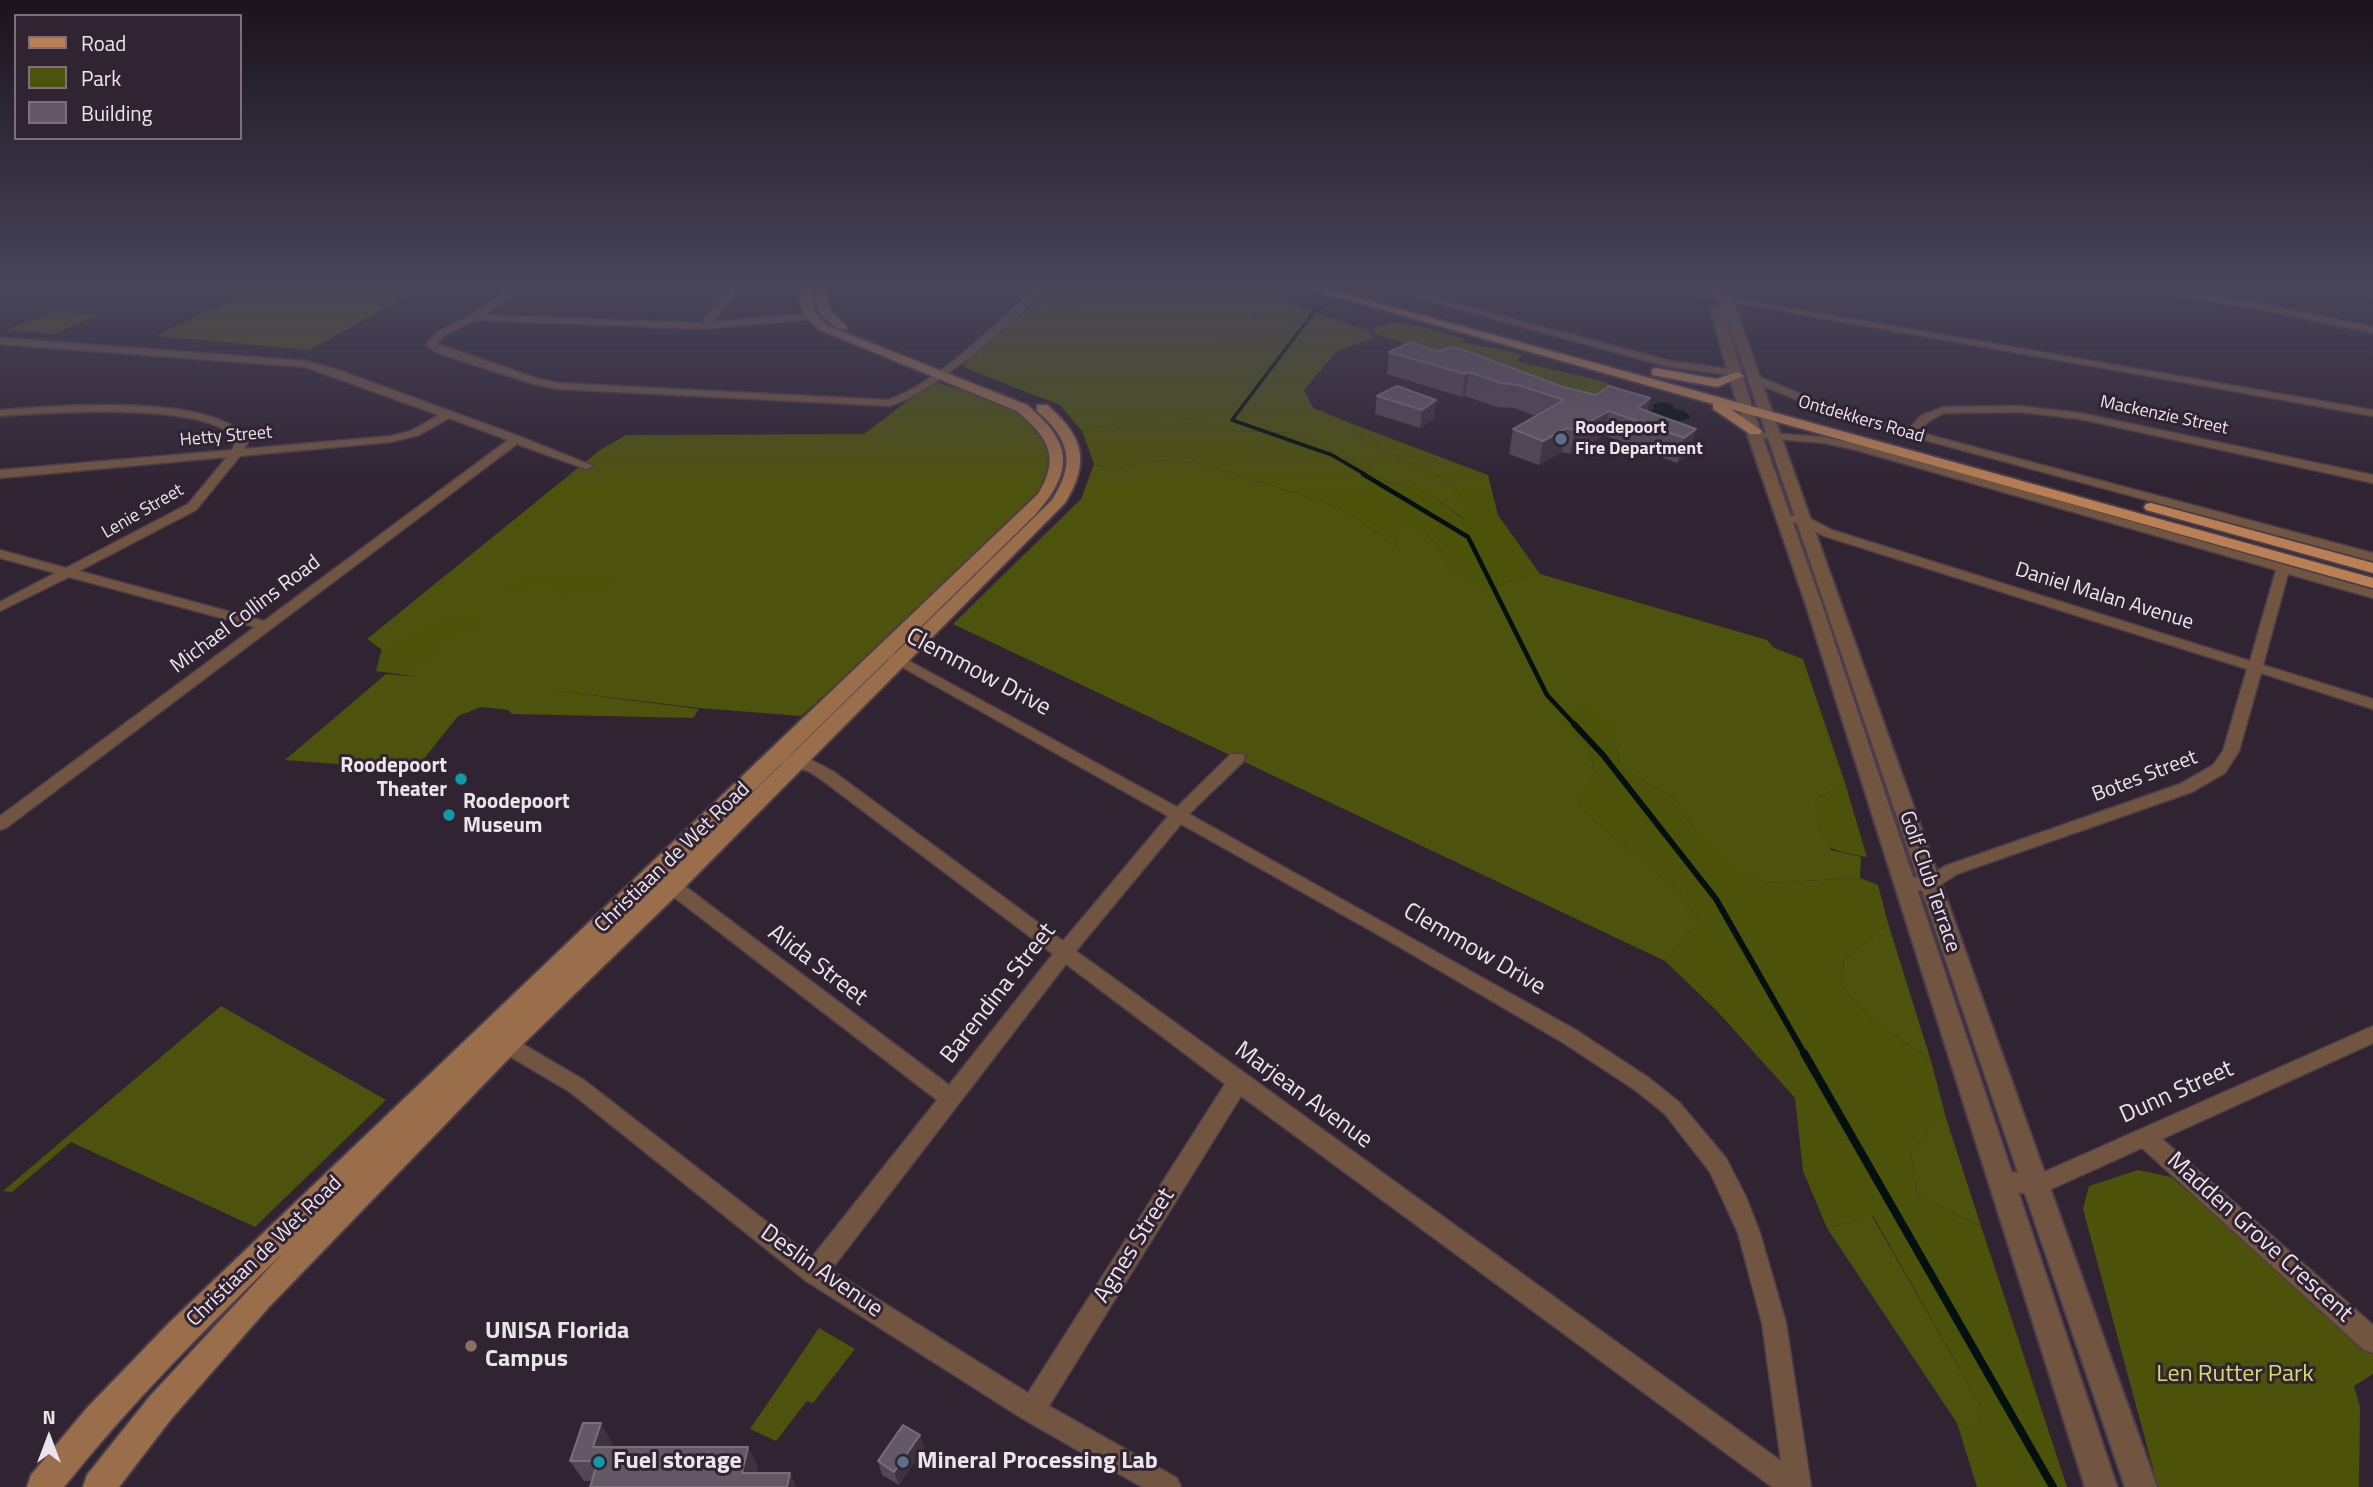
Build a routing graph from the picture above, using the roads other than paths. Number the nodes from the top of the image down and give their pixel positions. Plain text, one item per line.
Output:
1 (168, 353) edge
2 (455, 353) edge
3 (889, 353) edge
4 (901, 353) edge
5 (964, 353) edge
6 (1560, 353) edge
7 (1569, 353) edge
8 (1630, 353) edge
9 (1732, 353) edge
10 (1742, 353) edge
11 (2031, 353) edge
12 (942, 372) junction
13 (1638, 374) junction
14 (1737, 375) junction
15 (1753, 378) junction
16 (1744, 402) junction
17 (1762, 407) junction
18 (2373, 413) edge
19 (0, 414) edge
20 (449, 414) junction
21 (1755, 433) junction
22 (1912, 433) junction
23 (1773, 436) junction
24 (517, 439) junction
25 (236, 453) junction
26 (587, 466) dead end
27 (0, 474) edge
28 (2373, 479) edge
29 (1801, 525) junction
30 (0, 554) edge
31 (2373, 557) edge
32 (2373, 568) edge
33 (2283, 569) junction
34 (69, 573) junction
35 (2373, 583) edge
36 (2373, 594) edge
37 (0, 607) edge
38 (267, 626) junction
39 (892, 656) junction
40 (2257, 665) junction
41 (2373, 704) edge
42 (777, 757) junction
43 (1237, 758) dead end
44 (799, 761) junction
45 (1180, 813) junction
46 (0, 824) edge
47 (651, 880) junction
48 (1916, 883) junction
49 (672, 886) junction
50 (1064, 953) junction
51 (2373, 1034) edge
52 (498, 1039) junction
53 (1238, 1082) junction
54 (950, 1098) junction
55 (2144, 1136) junction
56 (2001, 1180) junction
57 (2036, 1186) junction
58 (814, 1273) junction
59 (2373, 1340) edge
60 (1032, 1410) junction
61 (43, 1487) edge
62 (99, 1487) edge
63 (1168, 1487) edge
64 (1796, 1487) edge
65 (2101, 1487) edge
66 (2141, 1487) edge

1 - 20 street
2 - 12 street
3 - 12 main road, Christiaan de Wet Road
4 - 12 main road, Christiaan de Wet Road
5 - 12 street
6 - 13 main road, Ontdekkers Road
7 - 13 main road, Ontdekkers Road
8 - 14 street
9 - 14 street, Golf Club Terrace
10 - 15 street, Golf Club Terrace
11 - 18 street
12 - 39 main road, Christiaan de Wet Road
13 - 14 main road
13 - 16 main road, Ontdekkers Road
13 - 21 main road
14 - 16 street, Golf Club Terrace
15 - 17 street, Golf Club Terrace
15 - 22 street, Ontdekkers Road
16 - 17 main road, Ontdekkers Road
16 - 21 street, Golf Club Terrace
17 - 23 street, Golf Club Terrace
17 - 32 main road, Ontdekkers Road
17 - 35 main road, Ontdekkers Road
19 - 25 street
20 - 24 street
20 - 25 street, Hetty Street
21 - 23 street, Ontdekkers Road
21 - 29 street, Golf Club Terrace
22 - 28 street, Mackenzie Street
22 - 31 street, Ontdekkers Road
23 - 29 street, Golf Club Terrace
23 - 33 street, Ontdekkers Road
24 - 26 street
24 - 38 street, Michael Collins Road
25 - 27 street, Hetty Street
25 - 34 street, Lenie Street
29 - 40 street, Daniel Malan Avenue
29 - 48 street, Golf Club Terrace
30 - 34 street
33 - 36 street, Ontdekkers Road
33 - 40 street, Botes Street
34 - 37 street, Lenie Street
34 - 38 street
38 - 46 street, Michael Collins Road
39 - 42 main road, Christiaan de Wet Road
39 - 44 main road, Christiaan de Wet Road
39 - 45 street, Clemmow Drive
40 - 41 street, Daniel Malan Avenue
40 - 48 street, Botes Street
42 - 44 street, Marjean Avenue
42 - 47 main road, Christiaan de Wet Road
43 - 45 street, Barendina Street
44 - 49 main road, Christiaan de Wet Road
44 - 50 street, Marjean Avenue
45 - 50 street, Barendina Street
45 - 64 street, Clemmow Drive
47 - 49 street, Alida Street
47 - 52 main road, Christiaan de Wet Road
48 - 56 street, Golf Club Terrace
48 - 57 street, Golf Club Terrace
49 - 52 main road, Christiaan de Wet Road
49 - 54 street, Alida Street
50 - 53 street, Marjean Avenue
50 - 54 street, Barendina Street
51 - 55 street, Dunn Street
52 - 58 street, Deslin Avenue
52 - 61 main road, Christiaan de Wet Road
52 - 62 main road, Christiaan de Wet Road
53 - 60 street, Agnes Street
53 - 64 street, Marjean Avenue
54 - 58 street, Barendina Street
55 - 57 street, Dunn Street
55 - 59 street, Madden Grove Crescent
56 - 57 street
56 - 65 street, Golf Club Terrace
57 - 66 street, Golf Club Terrace
58 - 60 street, Deslin Avenue
60 - 63 street, Deslin Avenue

